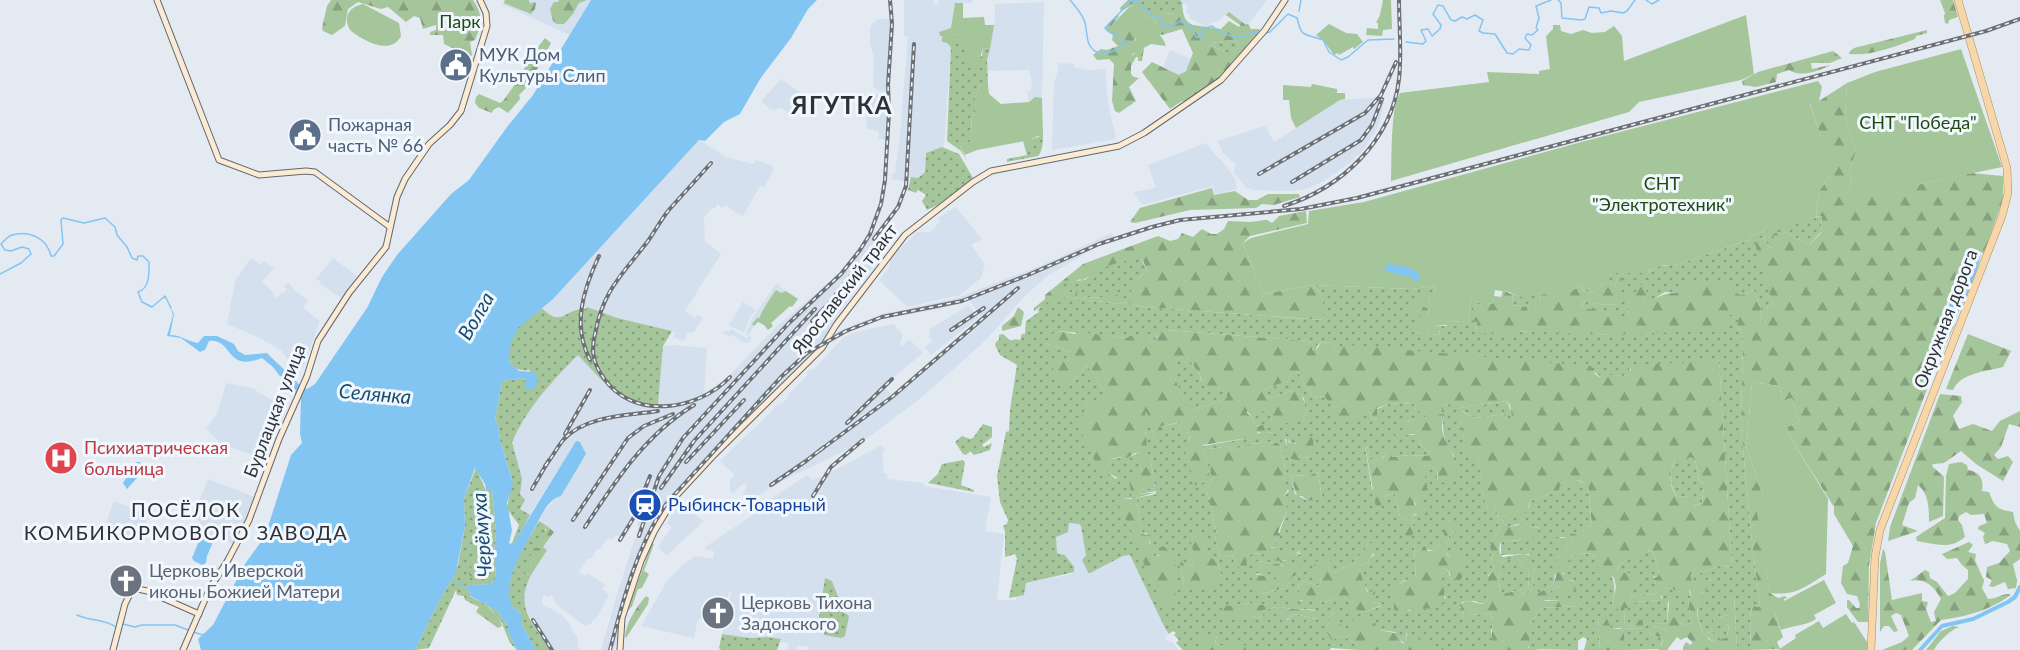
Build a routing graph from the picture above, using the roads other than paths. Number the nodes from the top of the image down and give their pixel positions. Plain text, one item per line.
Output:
1 (157, 0) edge
2 (480, 0) edge
3 (1285, 0) edge
4 (1960, 0) edge
5 (390, 227) junction
6 (199, 614) junction
7 (113, 650) edge
8 (183, 650) edge
9 (620, 650) edge
10 (1873, 650) edge

1 - 5 street
2 - 5 street, Бурлацкая улица
3 - 9 street, Ярославский тракт
4 - 10 main road, Окружная дорога
5 - 6 street, Бурлацкая улица
6 - 7 street
6 - 8 street, Бурлацкая улица

